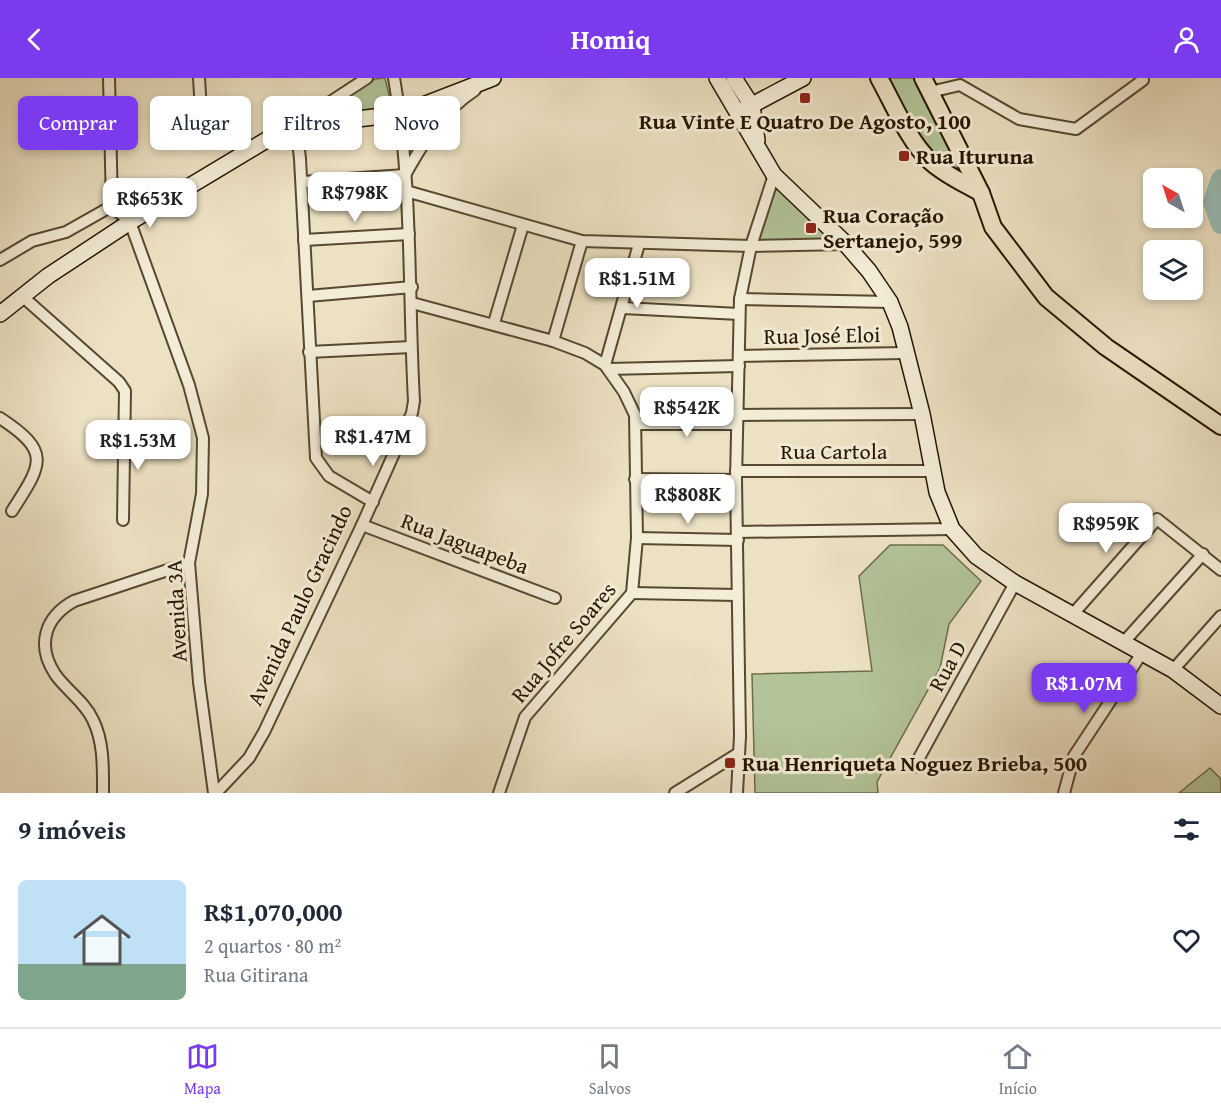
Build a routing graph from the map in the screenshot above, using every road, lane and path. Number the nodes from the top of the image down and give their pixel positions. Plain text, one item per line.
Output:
1 (109, 78) edge
2 (199, 78) edge
3 (367, 78) edge
4 (394, 78) edge
5 (717, 78) edge
6 (756, 78) edge
7 (802, 78) edge
8 (879, 78) edge
9 (492, 79) edge
10 (1143, 80) dead end
11 (738, 82) edge
12 (926, 85) edge
13 (726, 94) junction
14 (200, 96) edge
15 (339, 96) edge
16 (397, 96) edge
17 (447, 96) edge
18 (752, 106) junction
19 (738, 113) junction
20 (263, 142) edge
21 (758, 149) junction
22 (299, 150) edge
23 (403, 150) edge
24 (966, 161) junction
25 (944, 172) junction
26 (405, 175) junction
27 (774, 175) junction
28 (302, 182) junction
29 (406, 190) junction
30 (981, 193) junction
31 (112, 206) junction
32 (130, 222) junction
33 (523, 225) junction
34 (409, 234) junction
35 (304, 240) junction
36 (582, 241) junction
37 (639, 244) junction
38 (845, 244) junction
39 (751, 246) junction
40 (0, 260) edge
41 (412, 287) junction
42 (22, 296) junction
43 (308, 296) junction
44 (740, 299) junction
45 (890, 302) junction
46 (412, 303) junction
47 (623, 308) junction
48 (0, 314) edge
49 (740, 315) junction
50 (494, 323) junction
51 (553, 340) junction
52 (411, 347) junction
53 (309, 352) junction
54 (905, 353) junction
55 (739, 361) junction
56 (606, 367) junction
57 (922, 414) junction
58 (0, 418) edge
59 (737, 420) junction
60 (636, 424) junction
61 (1221, 426) edge
62 (932, 471) junction
63 (736, 475) junction
64 (635, 479) junction
65 (373, 502) junction
66 (12, 511) dead end
67 (123, 520) dead end
68 (362, 525) junction
69 (952, 529) junction
70 (737, 536) junction
71 (637, 538) junction
72 (1203, 554) junction
73 (189, 563) junction
74 (1221, 570) edge
75 (1015, 583) junction
76 (632, 592) junction
77 (737, 595) junction
78 (555, 598) dead end
79 (1073, 614) junction
80 (1221, 616) edge
81 (1123, 643) junction
82 (1142, 653) junction
83 (1173, 670) junction
84 (1221, 705) edge
85 (739, 753) junction
86 (914, 767) dead end
87 (103, 793) edge
88 (215, 793) edge
89 (499, 793) edge
90 (675, 793) edge
91 (737, 793) edge
92 (1064, 793) edge

1 - 31 street
2 - 14 street
3 - 15 street
4 - 16 street, Avenida Paulo Gracindo
5 - 13 street
6 - 11 street
7 - 18 street
8 - 25 main road
9 - 17 street
9 - 26 street
10 - 12 street
11 - 13 street
11 - 18 street
12 - 24 main road
13 - 19 street
18 - 19 street
18 - 21 street
19 - 21 street
20 - 32 street
21 - 27 street
22 - 28 street
23 - 26 street, Avenida Paulo Gracindo
24 - 25 main road
24 - 30 main road
25 - 30 main road
26 - 28 street
26 - 29 street, Avenida Paulo Gracindo
27 - 38 street
27 - 39 street
28 - 35 street
29 - 33 street
29 - 34 street, Avenida Paulo Gracindo
30 - 61 main road
31 - 32 street
31 - 40 street
32 - 42 street
32 - 73 street, Avenida 3A
33 - 36 street
33 - 50 street
34 - 35 street
34 - 41 street, Avenida Paulo Gracindo
35 - 43 street
36 - 37 street
36 - 51 street
37 - 39 street
37 - 47 street
38 - 39 street
38 - 45 street
39 - 44 street
41 - 43 street
41 - 46 street, Avenida Paulo Gracindo
42 - 48 street
42 - 67 street
43 - 53 street
44 - 45 street
44 - 49 street
45 - 54 street
46 - 50 street
46 - 52 street, Avenida Paulo Gracindo
47 - 49 street
47 - 56 street
49 - 55 street
50 - 51 street
51 - 56 street
52 - 53 street
52 - 65 street, Avenida Paulo Gracindo
53 - 65 street
54 - 55 street, Rua José Eloi
54 - 57 street
55 - 56 street, Rua José Eloi
55 - 59 street
56 - 60 street, Rua Jofre Soares
57 - 59 street
57 - 62 street
58 - 66 street
59 - 60 street
59 - 63 street
60 - 64 street, Rua Jofre Soares
62 - 63 street, Rua Cartola
62 - 69 street
63 - 64 street, Rua Cartola
63 - 70 street
64 - 71 street, Rua Jofre Soares
65 - 68 street, Avenida Paulo Gracindo
68 - 78 street, Rua Jaguapeba
68 - 88 street, Avenida Paulo Gracindo
69 - 70 street
69 - 75 street
70 - 71 street
70 - 77 street
71 - 76 street, Rua Jofre Soares
72 - 74 street
72 - 79 street
72 - 81 street
73 - 87 street
73 - 88 street, Avenida 3A
75 - 79 street
75 - 86 street, Rua D
76 - 77 street
76 - 89 street, Rua Jofre Soares
77 - 85 street
79 - 81 street
80 - 83 street
81 - 82 street
82 - 83 street
82 - 92 street
83 - 84 street
85 - 90 street
85 - 91 street

